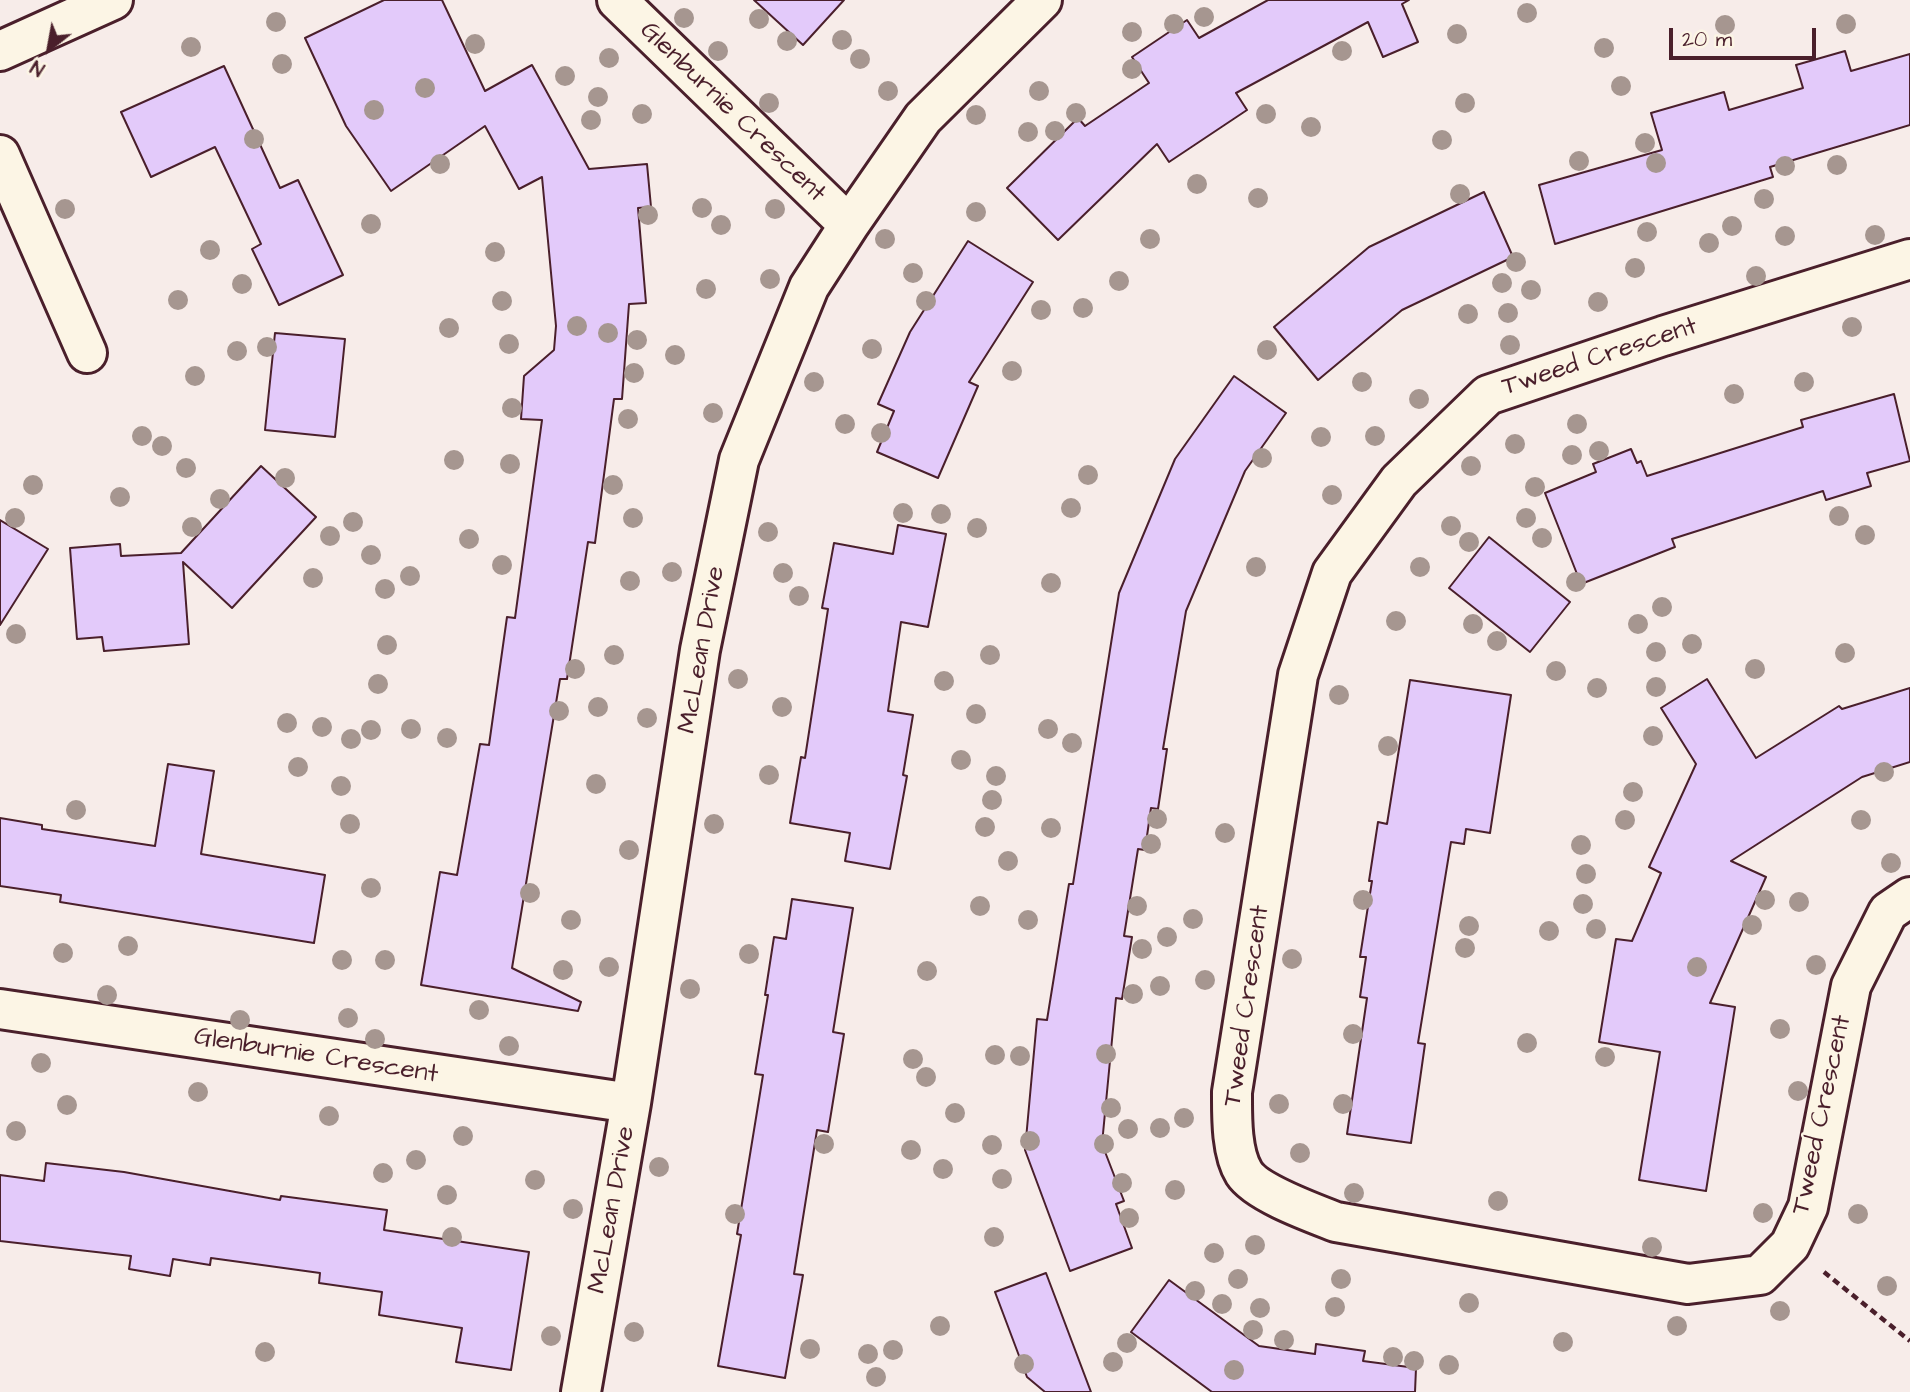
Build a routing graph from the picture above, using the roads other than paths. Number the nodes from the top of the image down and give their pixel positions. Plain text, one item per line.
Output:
1 (113, 0) edge
2 (617, 0) edge
3 (1042, 0) edge
4 (0, 51) edge
5 (0, 155) edge
6 (849, 225) junction
7 (1910, 259) edge
8 (87, 353) dead end
9 (1910, 897) edge
10 (0, 1009) edge
11 (631, 1103) junction
12 (581, 1392) edge

1 - 4 street
2 - 6 street, Glenburnie Crescent
3 - 6 street, McLean Drive
5 - 8 street
6 - 11 street, McLean Drive
7 - 9 street, Tweed Crescent
10 - 11 street, Glenburnie Crescent
11 - 12 street, McLean Drive

